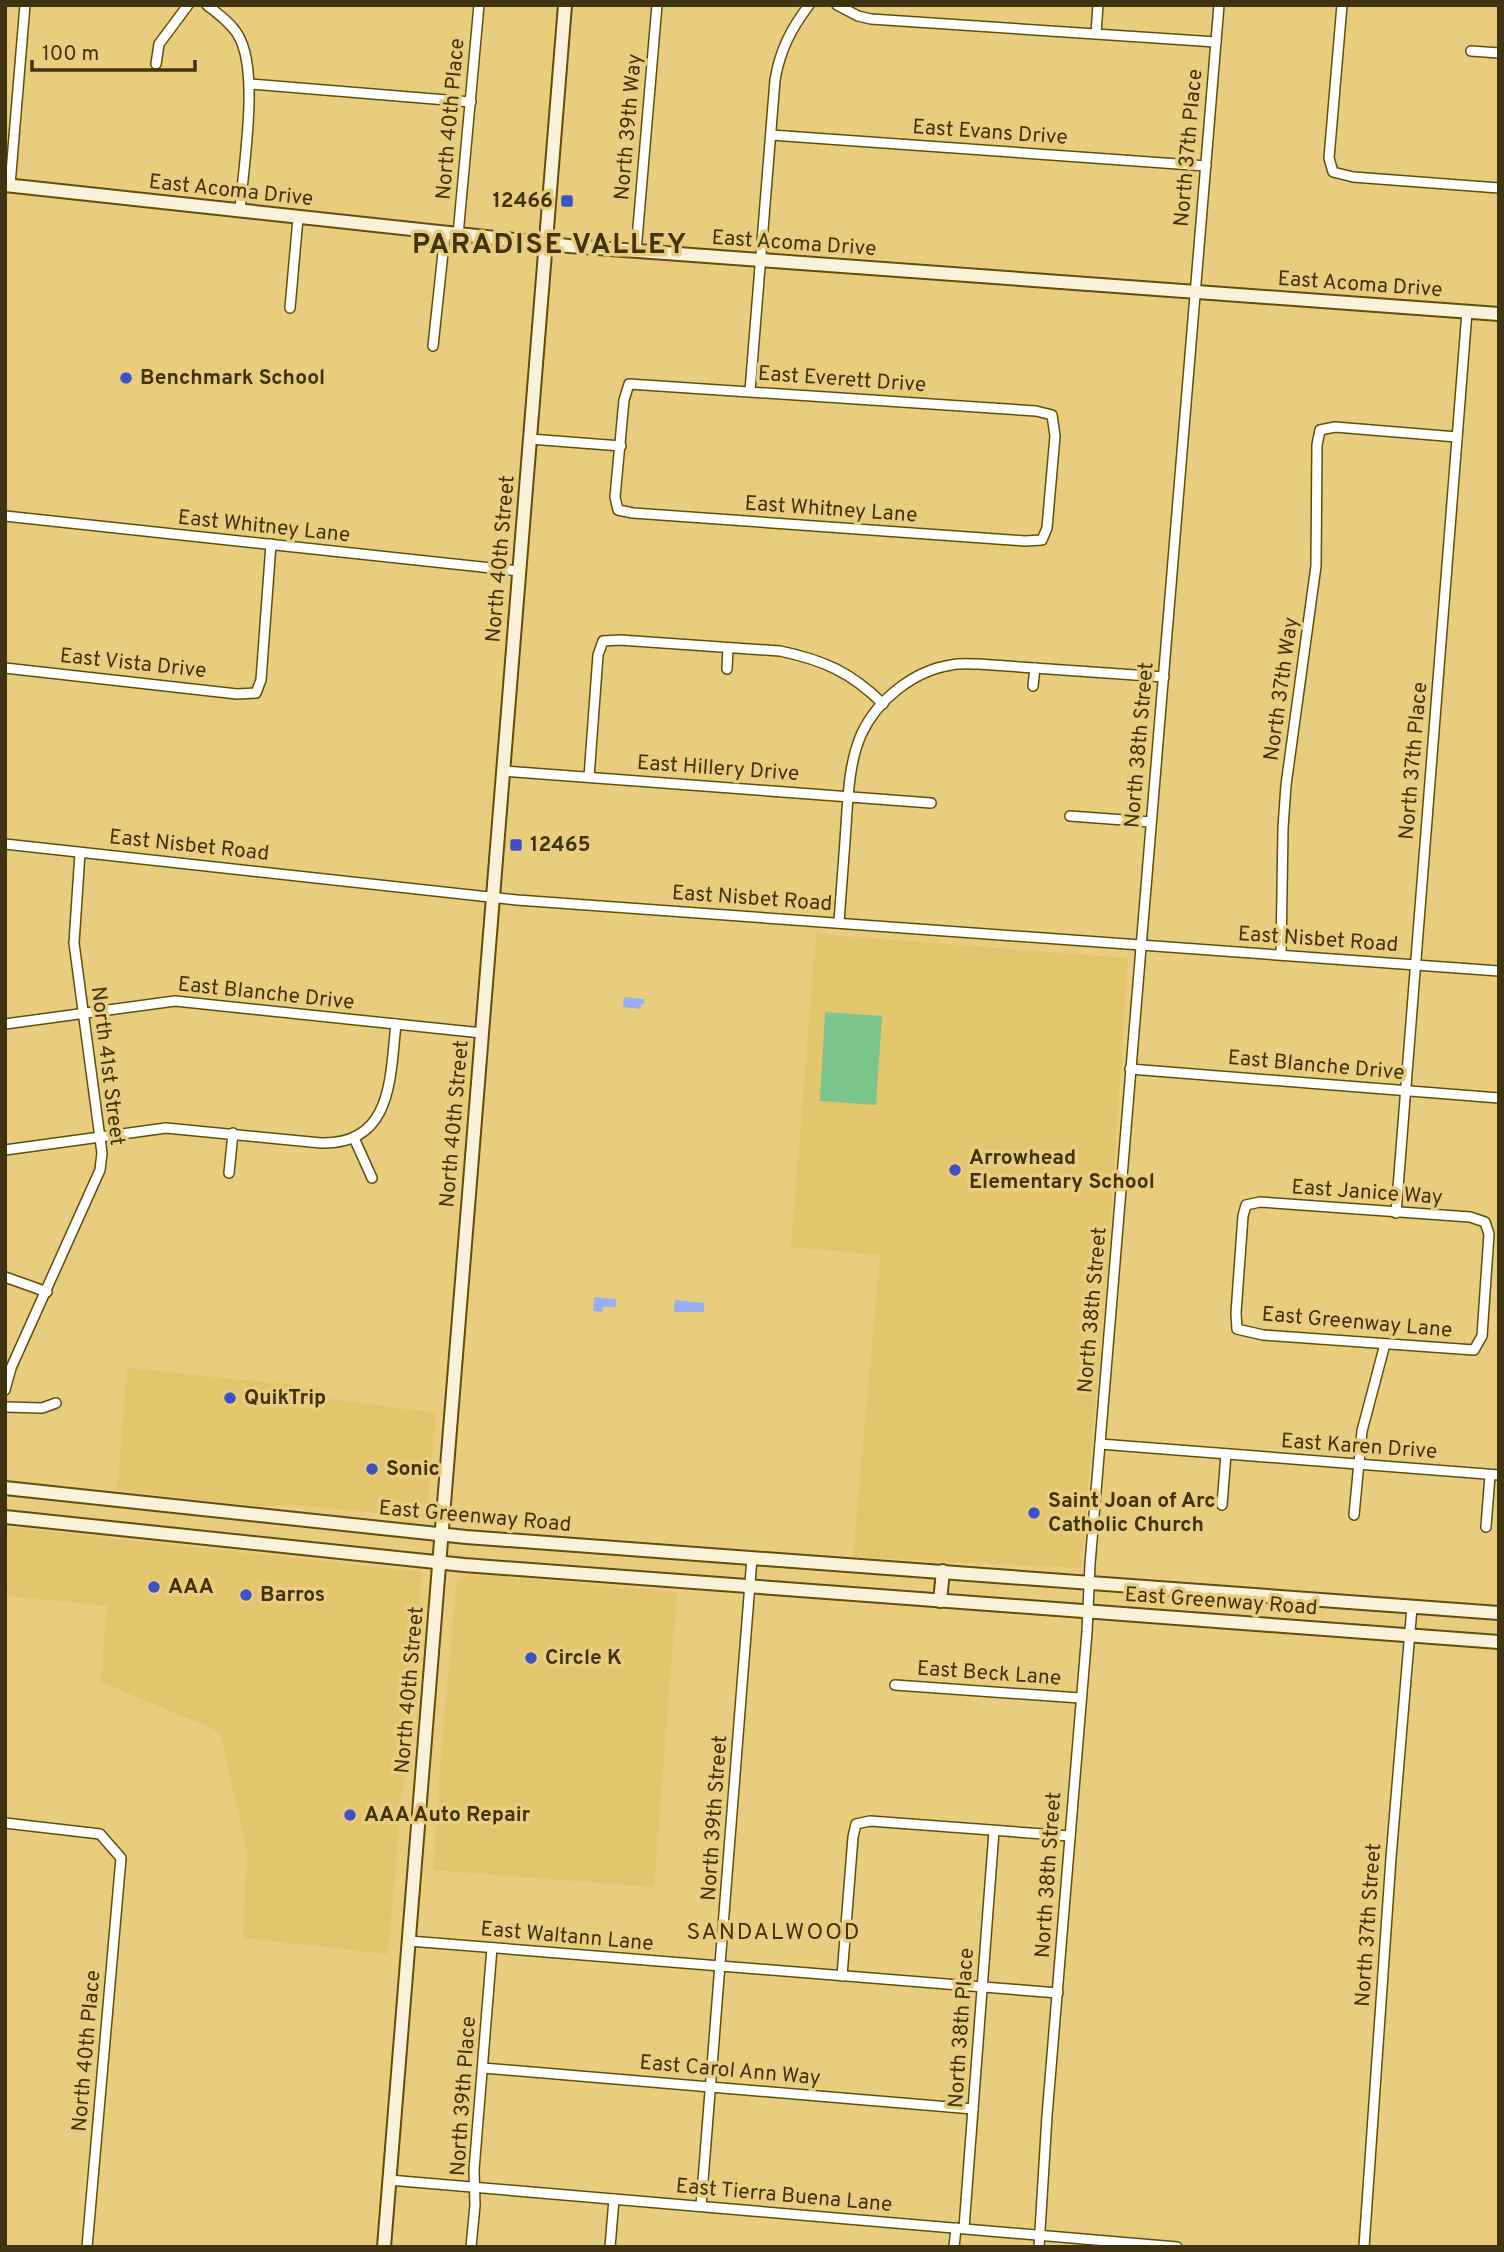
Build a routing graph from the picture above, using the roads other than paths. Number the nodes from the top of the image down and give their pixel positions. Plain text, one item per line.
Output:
1 (25, 5) edge
2 (188, 5) edge
3 (207, 5) edge
4 (479, 5) edge
5 (565, 5) edge
6 (657, 5) edge
7 (809, 5) edge
8 (837, 5) edge
9 (1098, 5) edge
10 (1219, 5) edge
11 (1342, 5) edge
12 (1096, 33) junction
13 (1216, 42) junction
14 (1471, 51) dead end
15 (1499, 53) edge
16 (156, 64) dead end
17 (250, 84) junction
18 (471, 102) junction
19 (771, 135) junction
20 (1206, 166) junction
21 (7, 185) edge
22 (1499, 188) edge
23 (240, 211) junction
24 (298, 218) junction
25 (444, 234) junction
26 (458, 235) junction
27 (546, 244) junction
28 (636, 251) junction
29 (761, 260) junction
30 (1194, 293) junction
31 (290, 308) dead end
32 (1467, 312) junction
33 (1499, 314) edge
34 (433, 346) dead end
35 (750, 391) junction
36 (1457, 437) junction
37 (530, 439) junction
38 (621, 446) junction
39 (5, 516) edge
40 (1042, 540) joint
41 (271, 544) junction
42 (519, 571) junction
43 (728, 648) junction
44 (5, 668) edge
45 (1035, 668) junction
46 (727, 669) dead end
47 (1164, 677) junction
48 (1034, 686) dead end
49 (883, 704) junction
50 (503, 771) junction
51 (589, 778) junction
52 (848, 797) junction
53 (931, 803) dead end
54 (1070, 816) dead end
55 (1151, 822) junction
56 (5, 844) edge
57 (80, 853) junction
58 (493, 897) junction
59 (839, 923) junction
60 (1140, 945) junction
61 (1281, 954) junction
62 (1416, 964) junction
63 (1499, 971) edge
64 (82, 1012) junction
65 (5, 1024) edge
66 (396, 1024) junction
67 (482, 1033) junction
68 (1130, 1069) junction
69 (1406, 1091) junction
70 (1499, 1098) edge
71 (233, 1133) junction
72 (100, 1136) junction
73 (354, 1138) junction
74 (5, 1150) edge
75 (229, 1173) dead end
76 (372, 1178) dead end
77 (1396, 1213) junction
78 (5, 1277) edge
79 (47, 1292) junction
80 (1237, 1329) joint
81 (1385, 1344) junction
82 (1474, 1350) joint
83 (5, 1390) edge
84 (56, 1403) dead end
85 (5, 1407) edge
86 (1100, 1444) junction
87 (1226, 1454) junction
88 (1359, 1465) junction
89 (1495, 1475) edge
90 (5, 1488) edge
91 (1222, 1505) dead end
92 (1354, 1515) dead end
93 (5, 1517) edge
94 (1486, 1527) dead end
95 (442, 1535) junction
96 (752, 1558) junction
97 (440, 1563) junction
98 (943, 1572) junction
99 (1089, 1582) junction
100 (750, 1587) junction
101 (940, 1601) junction
102 (1412, 1607) junction
103 (1088, 1612) junction
104 (1499, 1613) edge
105 (1410, 1636) junction
106 (1499, 1642) edge
107 (895, 1685) dead end
108 (1080, 1698) junction
109 (5, 1823) edge
110 (994, 1830) junction
111 (1070, 1836) junction
112 (409, 1941) junction
113 (492, 1948) junction
114 (721, 1968) junction
115 (842, 1976) junction
116 (983, 1987) junction
117 (1058, 1993) junction
118 (483, 2067) junction
119 (711, 2087) junction
120 (973, 2109) junction
121 (389, 2180) junction
122 (474, 2187) junction
123 (614, 2199) junction
124 (701, 2206) junction
125 (960, 2228) junction
126 (1040, 2235) junction
127 (87, 2247) edge
128 (384, 2247) edge
129 (471, 2247) edge
130 (610, 2247) edge
131 (954, 2247) edge
132 (1039, 2247) edge
133 (1177, 2247) edge
134 (1364, 2247) edge

1 - 21 street
2 - 16 street
3 - 17 street
4 - 18 street, North 40th Place
5 - 27 main road, North 40th Street
6 - 28 street, North 39th Way
7 - 19 street
8 - 12 street
9 - 12 street
10 - 13 street, North 37th Place
11 - 22 street
12 - 13 street
13 - 20 street, North 37th Place
14 - 15 street
17 - 18 street
17 - 23 street
18 - 26 street, North 40th Place
19 - 20 street, East Evans Drive
19 - 29 street
20 - 30 street, North 37th Place
21 - 23 main road, East Acoma Drive
23 - 24 main road, East Acoma Drive
24 - 25 main road, East Acoma Drive
24 - 31 street
25 - 26 main road, East Acoma Drive
25 - 34 street
26 - 27 main road, East Acoma Drive
27 - 28 main road, East Acoma Drive
27 - 37 main road, North 40th Street
28 - 29 main road, East Acoma Drive
29 - 30 main road, East Acoma Drive
29 - 35 street
30 - 32 main road, East Acoma Drive
30 - 47 street, North 38th Street
32 - 33 main road, East Acoma Drive
32 - 36 street, North 37th Place
35 - 38 street, East Everett Drive
35 - 40 street, East Everett Drive
36 - 61 street, North 37th Way
36 - 62 street, North 37th Place
37 - 38 street
37 - 42 main road, North 40th Street
38 - 40 street, East Whitney Lane
39 - 41 street, East Whitney Lane
41 - 42 street, East Whitney Lane
41 - 44 street, East Vista Drive
42 - 50 main road, North 40th Street
43 - 46 street
43 - 49 street
43 - 51 street
45 - 47 street
45 - 48 street
45 - 49 street
47 - 55 street, North 38th Street
49 - 52 street
50 - 51 street, East Hillery Drive
50 - 58 main road, North 40th Street
51 - 52 street, East Hillery Drive
52 - 53 street, East Hillery Drive
52 - 59 street
54 - 55 street
55 - 60 street, North 38th Street
56 - 57 street, East Nisbet Road
57 - 58 street, East Nisbet Road
57 - 64 street, North 41st Street
58 - 59 street, East Nisbet Road
58 - 67 main road, North 40th Street
59 - 60 street, East Nisbet Road
60 - 61 street, East Nisbet Road
60 - 68 street, North 38th Street
61 - 62 street, East Nisbet Road
62 - 63 street, East Nisbet Road
62 - 69 street, North 37th Place
64 - 65 street, East Blanche Drive
64 - 66 street, East Blanche Drive
64 - 72 street, North 41st Street
66 - 67 street, East Blanche Drive
66 - 73 street
67 - 95 main road, North 40th Street
68 - 69 street, East Blanche Drive
68 - 86 street, North 38th Street
69 - 70 street, East Blanche Drive
69 - 77 street, North 37th Place
71 - 72 street
71 - 73 street
71 - 75 street
72 - 74 street
72 - 79 street, North 41st Street
73 - 76 street
77 - 80 street, East Janice Way
77 - 82 street, East Janice Way
78 - 79 street
79 - 83 street, North 41st Street
80 - 81 street, East Greenway Lane
81 - 82 street, East Greenway Lane
81 - 88 street
84 - 85 street
86 - 87 street, East Karen Drive
86 - 99 street, North 38th Street
87 - 88 street, East Karen Drive
87 - 91 street
88 - 89 street, East Karen Drive
88 - 92 street
89 - 94 street, East Karen Drive
90 - 95 main road, East Greenway Road
93 - 97 main road, East Greenway Road
95 - 96 main road, East Greenway Road
95 - 97 main road, North 40th Street
96 - 98 main road, East Greenway Road
96 - 100 street, North 39th Street
97 - 100 main road, East Greenway Road
97 - 112 main road, North 40th Street
98 - 99 main road, East Greenway Road
98 - 101 main road
99 - 102 main road, East Greenway Road
99 - 103 street, North 38th Street
100 - 101 main road, East Greenway Road
100 - 114 street, North 39th Street
101 - 103 main road, East Greenway Road
102 - 104 main road, East Greenway Road
102 - 105 street, North 37th Street
103 - 105 main road, East Greenway Road
103 - 108 street, North 38th Street
105 - 106 main road, East Greenway Road
105 - 134 street, North 37th Street
107 - 108 street, East Beck Lane
108 - 111 street, North 38th Street
109 - 127 street, North 40th Place
110 - 111 street
110 - 115 street
110 - 116 street, North 38th Place
111 - 117 street, North 38th Street
112 - 113 street, East Waltann Lane
112 - 121 main road, North 40th Street
113 - 114 street, East Waltann Lane
113 - 118 street, North 39th Place
114 - 115 street, East Waltann Lane
114 - 119 street, North 39th Street
115 - 116 street, East Waltann Lane
116 - 117 street, East Waltann Lane
116 - 120 street, North 38th Place
117 - 126 street, North 38th Street
118 - 119 street, East Carol Ann Way
118 - 122 street, North 39th Place
119 - 120 street, East Carol Ann Way
119 - 124 street, North 39th Street
120 - 125 street, North 38th Place
121 - 122 street, East Tierra Buena Lane
121 - 128 main road, North 40th Street
122 - 123 street, East Tierra Buena Lane
122 - 129 street, North 39th Place
123 - 124 street, East Tierra Buena Lane
123 - 130 street
124 - 125 street, East Tierra Buena Lane
125 - 126 street, East Tierra Buena Lane
125 - 131 street, North 38th Place
126 - 132 street, North 38th Street
126 - 133 street, East Tierra Buena Lane

